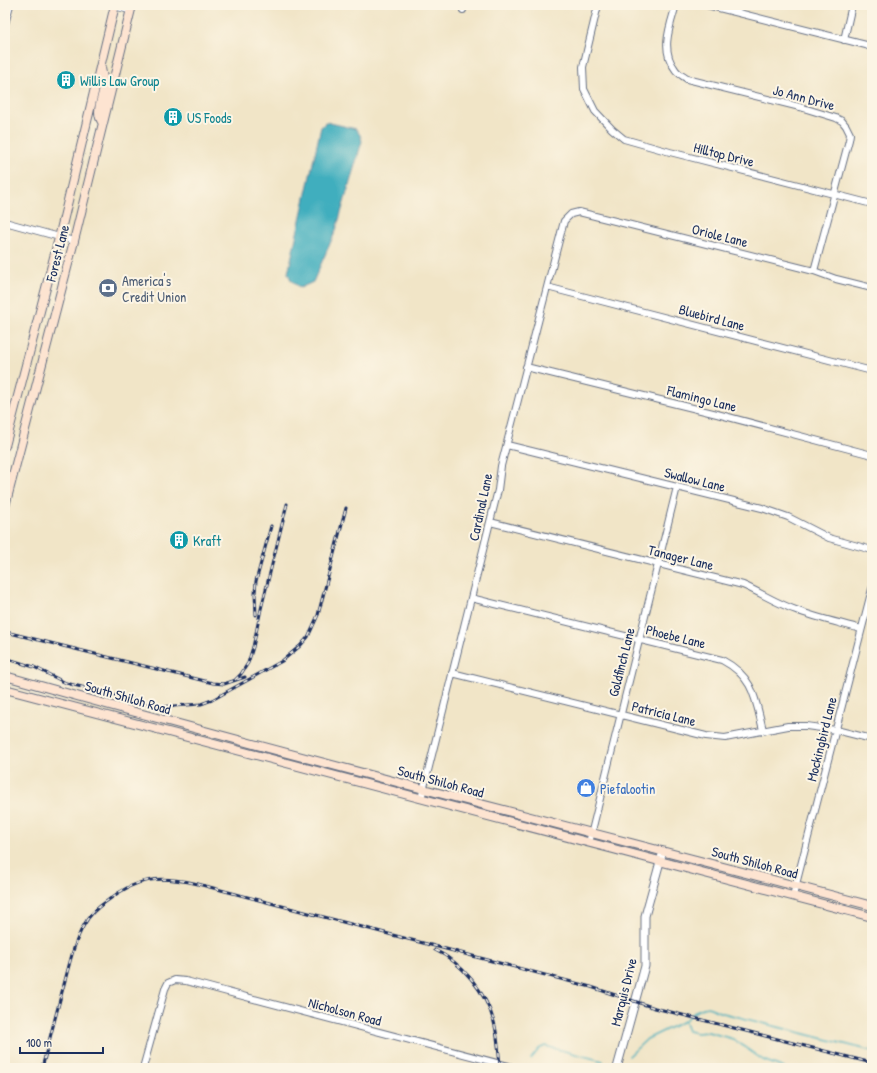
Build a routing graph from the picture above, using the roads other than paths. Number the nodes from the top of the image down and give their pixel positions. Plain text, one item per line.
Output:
1 (10, 5) edge
2 (114, 5) edge
3 (598, 5) edge
4 (676, 5) edge
5 (707, 5) edge
6 (852, 5) edge
7 (131, 7) edge
8 (5, 24) edge
9 (844, 40) junction
10 (872, 48) edge
11 (100, 65) junction
12 (103, 123) junction
13 (835, 195) junction
14 (872, 204) edge
15 (564, 221) joint
16 (5, 222) edge
17 (58, 238) junction
18 (74, 241) junction
19 (814, 271) junction
20 (547, 287) junction
21 (872, 288) edge
22 (526, 367) junction
23 (872, 371) edge
24 (507, 445) junction
25 (5, 446) edge
26 (872, 455) edge
27 (677, 487) junction
28 (5, 506) edge
29 (490, 522) junction
30 (872, 550) edge
31 (659, 564) junction
32 (872, 588) edge
33 (471, 598) junction
34 (862, 629) junction
35 (639, 640) junction
36 (452, 673) junction
37 (5, 676) edge
38 (5, 689) edge
39 (621, 715) junction
40 (763, 730) junction
41 (836, 730) junction
42 (872, 739) edge
43 (423, 790) junction
44 (421, 799) junction
45 (592, 833) junction
46 (589, 843) junction
47 (663, 851) junction
48 (660, 862) junction
49 (795, 886) junction
50 (793, 896) junction
51 (872, 906) edge
52 (872, 917) edge
53 (143, 1068) edge
54 (516, 1068) edge
55 (616, 1068) edge

1 - 8 street
2 - 7 street
2 - 11 main road, Forest Lane
3 - 13 street, Hilltop Drive
4 - 13 street, Jo Ann Drive
5 - 9 street
6 - 9 street
7 - 12 main road, Forest Lane
9 - 10 street
11 - 12 main road
11 - 17 main road, Forest Lane
12 - 18 main road, Forest Lane
13 - 14 street, Hilltop Drive
13 - 19 street, Jo Ann Drive
15 - 19 street, Oriole Lane
15 - 20 street, Cardinal Lane
16 - 17 street
17 - 18 street
17 - 25 main road, Forest Lane
18 - 28 main road, Forest Lane
19 - 21 street, Oriole Lane
20 - 22 street, Cardinal Lane
20 - 23 street, Bluebird Lane
22 - 24 street, Cardinal Lane
22 - 26 street, Flamingo Lane
24 - 27 street, Swallow Lane
24 - 29 street, Cardinal Lane
27 - 30 street, Swallow Lane
27 - 31 street, Goldfinch Lane
29 - 31 street, Tanager Lane
29 - 33 street, Cardinal Lane
31 - 34 street, Tanager Lane
31 - 35 street, Goldfinch Lane
32 - 34 street, Mockingbird Lane
33 - 35 street, Phoebe Lane
33 - 36 street, Cardinal Lane
34 - 41 street, Mockingbird Lane
35 - 39 street, Goldfinch Lane
35 - 40 street, Phoebe Lane
36 - 39 street, Patricia Lane
36 - 43 street, Cardinal Lane
37 - 43 main road, South Shiloh Road
38 - 44 main road, South Shiloh Road
39 - 40 street, Patricia Lane
39 - 45 street, Goldfinch Lane
40 - 41 street, Patricia Lane
41 - 42 street, Patricia Lane
41 - 49 street, Mockingbird Lane
43 - 44 street, Cardinal Lane
43 - 45 main road, South Shiloh Road
44 - 46 main road, South Shiloh Road
45 - 46 street, Goldfinch Lane
45 - 47 main road, South Shiloh Road
46 - 48 main road, South Shiloh Road
47 - 48 street, Marquis Drive
47 - 49 main road, South Shiloh Road
48 - 50 main road, South Shiloh Road
48 - 55 street, Marquis Drive
49 - 50 street, Mockingbird Lane
49 - 51 main road, South Shiloh Road
50 - 52 main road, South Shiloh Road
53 - 54 street, Nicholson Road

